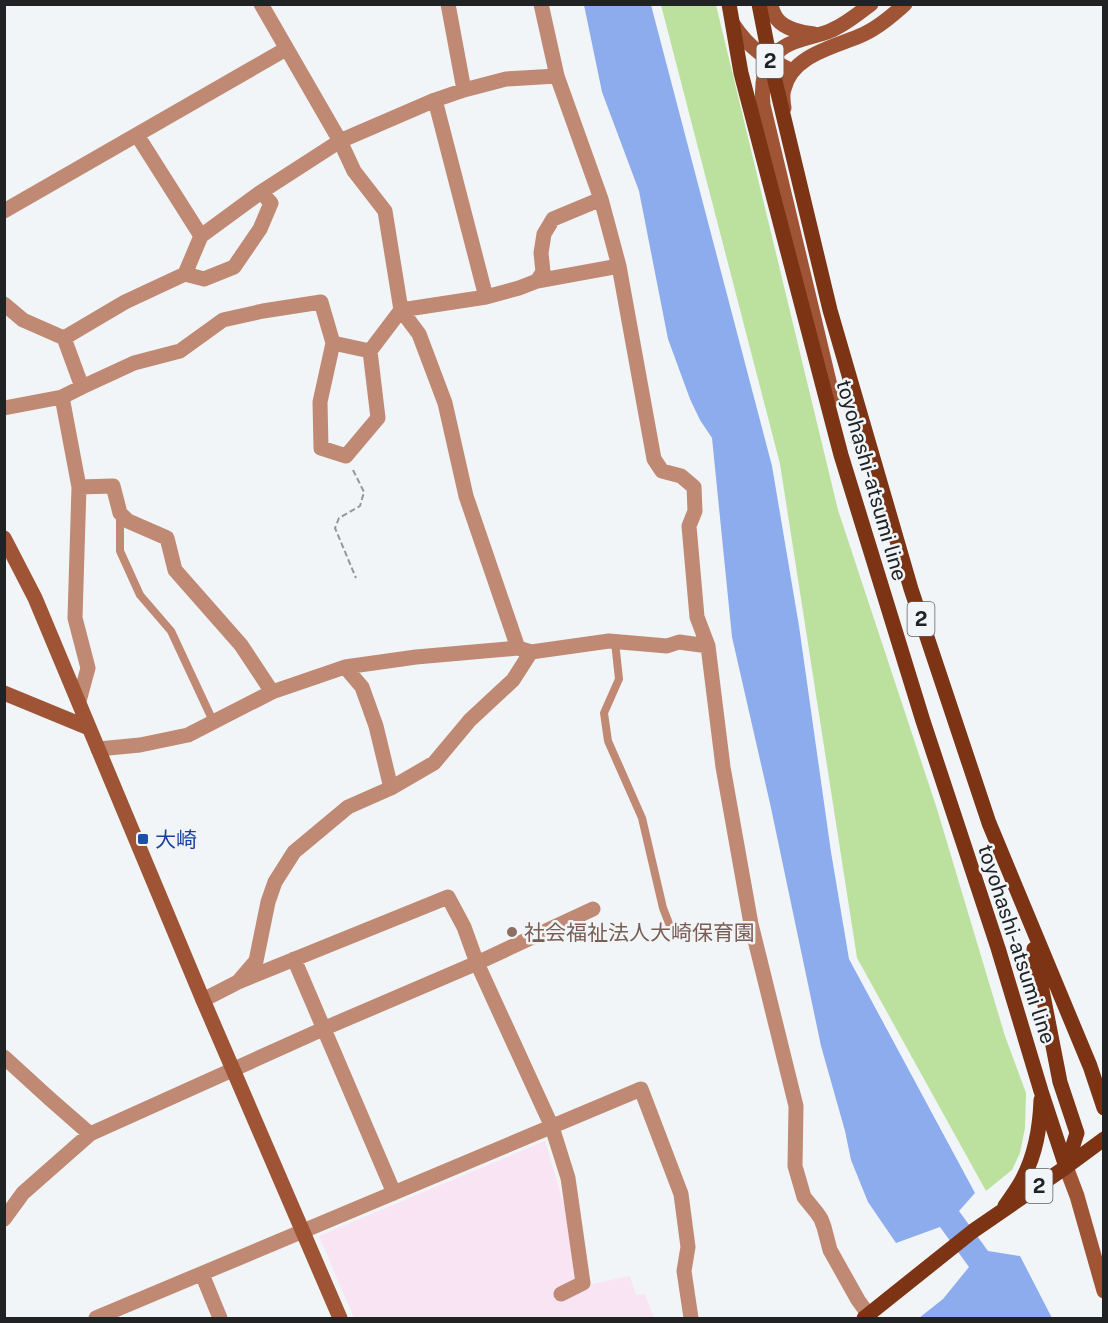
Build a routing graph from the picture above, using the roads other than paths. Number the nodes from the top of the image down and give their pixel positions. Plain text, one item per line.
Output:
1 (261, 4) edge
2 (448, 4) edge
3 (541, 4) edge
4 (729, 4) edge
5 (759, 4) edge
6 (770, 4) edge
7 (871, 4) edge
8 (905, 4) edge
9 (733, 24) junction
10 (818, 35) junction
11 (286, 49) junction
12 (770, 60) junction
13 (792, 71) junction
14 (557, 76) junction
15 (464, 90) junction
16 (435, 100) junction
17 (784, 117) junction
18 (137, 135) junction
19 (340, 141) junction
20 (261, 192) junction
21 (602, 199) junction
22 (4, 211) edge
23 (201, 236) junction
24 (619, 266) junction
25 (185, 274) junction
26 (537, 281) junction
27 (486, 297) junction
28 (4, 304) edge
29 (401, 310) junction
30 (64, 338) junction
31 (333, 344) junction
32 (370, 351) junction
33 (82, 387) junction
34 (62, 397) junction
35 (4, 408) edge
36 (847, 475) junction
37 (79, 488) junction
38 (120, 513) junction
39 (4, 538) edge
40 (615, 642) junction
41 (708, 646) junction
42 (524, 650) junction
43 (345, 667) junction
44 (272, 692) junction
45 (4, 693) edge
46 (78, 701) junction
47 (213, 721) junction
48 (90, 728) junction
49 (98, 749) junction
50 (391, 788) junction
51 (593, 909) dead end
52 (1029, 919) junction
53 (752, 924) junction
54 (294, 959) junction
55 (477, 963) junction
56 (238, 982) junction
57 (203, 1000) junction
58 (323, 1029) junction
59 (4, 1057) edge
60 (1090, 1066) junction
61 (234, 1069) junction
62 (1104, 1080) edge
63 (1041, 1091) junction
64 (1104, 1108) edge
65 (552, 1127) junction
66 (90, 1134) junction
67 (1104, 1139) edge
68 (1066, 1167) junction
69 (394, 1193) junction
70 (1000, 1213) junction
71 (4, 1219) edge
72 (303, 1231) junction
73 (202, 1274) junction
74 (1104, 1291) edge
75 (561, 1294) dead end
76 (865, 1317) edge
77 (96, 1318) edge
78 (220, 1318) edge
79 (340, 1318) edge
80 (691, 1318) edge

1 - 11 street
2 - 15 street
3 - 14 street
4 - 9 main road, toyohashi-atsumi line / 2
5 - 12 main road, toyohashi-atsumi line / 2
6 - 10 street
7 - 10 street
8 - 13 street
9 - 12 street
9 - 36 main road, toyohashi-atsumi line / 2
10 - 12 street
11 - 18 street
11 - 19 street
12 - 13 street
12 - 17 main road, toyohashi-atsumi line / 2
12 - 36 street
13 - 17 street
14 - 15 street
14 - 21 street
15 - 16 street
16 - 19 street
16 - 27 street
17 - 52 main road, toyohashi-atsumi line / 2
18 - 22 street
18 - 23 street
19 - 20 street
19 - 29 street
20 - 23 street
20 - 25 street
21 - 24 street
21 - 26 street
23 - 25 street
24 - 26 street
24 - 41 street
25 - 30 street
26 - 27 street
27 - 29 street
28 - 30 street
29 - 32 street
29 - 42 street
30 - 33 street
31 - 32 street
31 - 32 street
31 - 33 street
33 - 34 street
34 - 35 street
34 - 37 street
36 - 63 main road, toyohashi-atsumi line / 2
37 - 38 street
37 - 46 street
38 - 44 street
38 - 47 lane
39 - 46 street
40 - 41 street
40 - 42 street
40 - 53 lane
41 - 53 street
42 - 43 street
42 - 50 street
43 - 44 street
43 - 50 street
44 - 47 street
45 - 48 street
46 - 48 street
47 - 49 street
48 - 49 street
49 - 57 street
50 - 56 street
51 - 55 street
52 - 60 main road, toyohashi-atsumi line / 2
52 - 68 main road
53 - 76 street
54 - 55 street
54 - 56 street
54 - 58 street
55 - 58 street
55 - 65 street
56 - 57 street
57 - 61 street
58 - 61 street
58 - 69 street
59 - 66 street
60 - 62 street
60 - 64 main road, toyohashi-atsumi line / 2
61 - 66 street
61 - 72 street
63 - 68 main road, toyohashi-atsumi line / 2
63 - 70 main road
65 - 69 street
65 - 75 street
65 - 80 street
66 - 71 street
67 - 68 main road, 2
68 - 70 main road, 2
68 - 74 street
69 - 72 street
70 - 76 main road, 2
72 - 73 street
72 - 79 street
73 - 77 street
73 - 78 street

